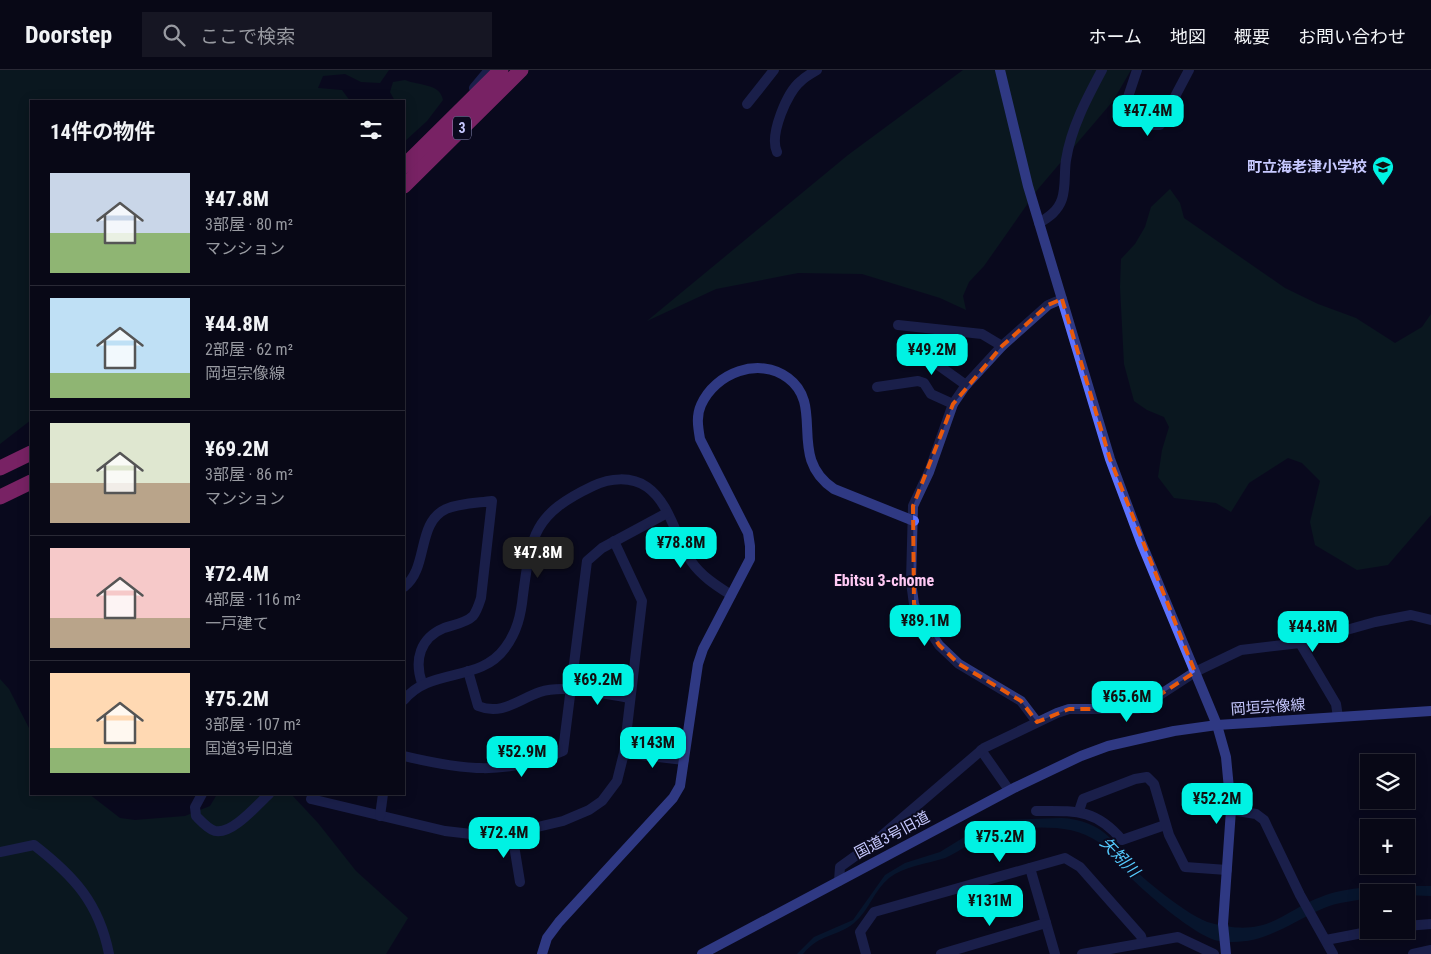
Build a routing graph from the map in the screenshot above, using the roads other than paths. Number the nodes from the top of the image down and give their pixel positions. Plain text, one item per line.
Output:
1 (489, 70) edge
2 (501, 70) edge
3 (521, 70) edge
4 (774, 70) edge
5 (817, 70) edge
6 (1000, 70) edge
7 (1102, 70) edge
8 (1137, 70) edge
9 (1189, 70) edge
10 (747, 104) dead end
11 (434, 137) junction
12 (777, 152) dead end
13 (405, 165) edge
14 (405, 185) edge
15 (1039, 223) junction
16 (1062, 299) junction
17 (898, 325) dead end
18 (1002, 346) junction
19 (907, 347) dead end
20 (966, 385) junction
21 (878, 387) dead end
22 (953, 404) junction
23 (30, 453) edge
24 (0, 468) edge
25 (25, 485) edge
26 (0, 497) edge
27 (667, 513) junction
28 (914, 521) junction
29 (614, 541) junction
30 (405, 586) edge
31 (731, 595) junction
32 (1431, 620) edge
33 (1300, 643) junction
34 (468, 671) junction
35 (1195, 672) junction
36 (422, 683) junction
37 (570, 690) junction
38 (629, 698) junction
39 (405, 699) edge
40 (1431, 711) edge
41 (1338, 717) junction
42 (1037, 722) junction
43 (1217, 725) junction
44 (981, 750) junction
45 (624, 753) junction
46 (405, 756) edge
47 (684, 760) junction
48 (1009, 790) junction
49 (201, 795) edge
50 (269, 795) edge
51 (313, 795) edge
52 (383, 795) edge
53 (1231, 810) junction
54 (1036, 811) dead end
55 (1079, 811) junction
56 (380, 816) junction
57 (1165, 825) junction
58 (512, 832) junction
59 (0, 852) edge
60 (1030, 868) junction
61 (1227, 870) junction
62 (839, 881) junction
63 (520, 882) dead end
64 (1046, 924) junction
65 (1431, 924) edge
66 (1415, 925) edge
67 (1360, 933) edge
68 (1326, 940) junction
69 (1144, 943) junction
70 (1225, 950) edge
71 (1431, 950) edge
72 (109, 954) edge
73 (542, 954) edge
74 (702, 954) edge
75 (866, 954) edge
76 (941, 954) edge
77 (1055, 954) edge
78 (1082, 954) edge
79 (1214, 954) edge
80 (1333, 954) edge
81 (1413, 954) edge

1 - 11 street
2 - 11 highway, 3
3 - 14 highway, 3
4 - 10 street
5 - 12 street
6 - 15 street
7 - 15 street
8 - 9 street
11 - 13 highway, 3
15 - 16 street
16 - 18 street
16 - 35 street
17 - 18 street
18 - 20 street
19 - 20 street
20 - 22 street
21 - 22 street
22 - 28 street
23 - 24 highway
25 - 26 highway
27 - 29 street
27 - 31 street
27 - 34 street
28 - 31 street
28 - 42 street
29 - 37 street
29 - 38 street
30 - 36 street
31 - 47 street
32 - 33 street
33 - 35 street
33 - 41 street
34 - 36 street
34 - 37 street
35 - 42 street
35 - 43 street
36 - 39 street
37 - 38 street
37 - 46 street
38 - 45 street
40 - 41 street, 岡垣宗像線
41 - 43 street, 岡垣宗像線
42 - 44 street
43 - 48 street, 国道3号旧道
43 - 53 street, 岡垣宗像線
44 - 48 street
44 - 62 street
45 - 47 street
45 - 58 street
47 - 73 street
48 - 62 street, 国道3号旧道
49 - 50 street
51 - 56 street
52 - 56 street
53 - 61 street, 岡垣宗像線
53 - 68 street
54 - 55 street
55 - 57 street
55 - 57 street
56 - 58 street
57 - 61 street
58 - 63 street
59 - 72 street
60 - 64 street
60 - 69 street
60 - 75 street
61 - 70 street, 岡垣宗像線
62 - 74 street, 国道3号旧道
64 - 76 street
64 - 77 street
65 - 66 street
67 - 68 street
68 - 80 street
69 - 78 street
69 - 79 street
71 - 81 street

